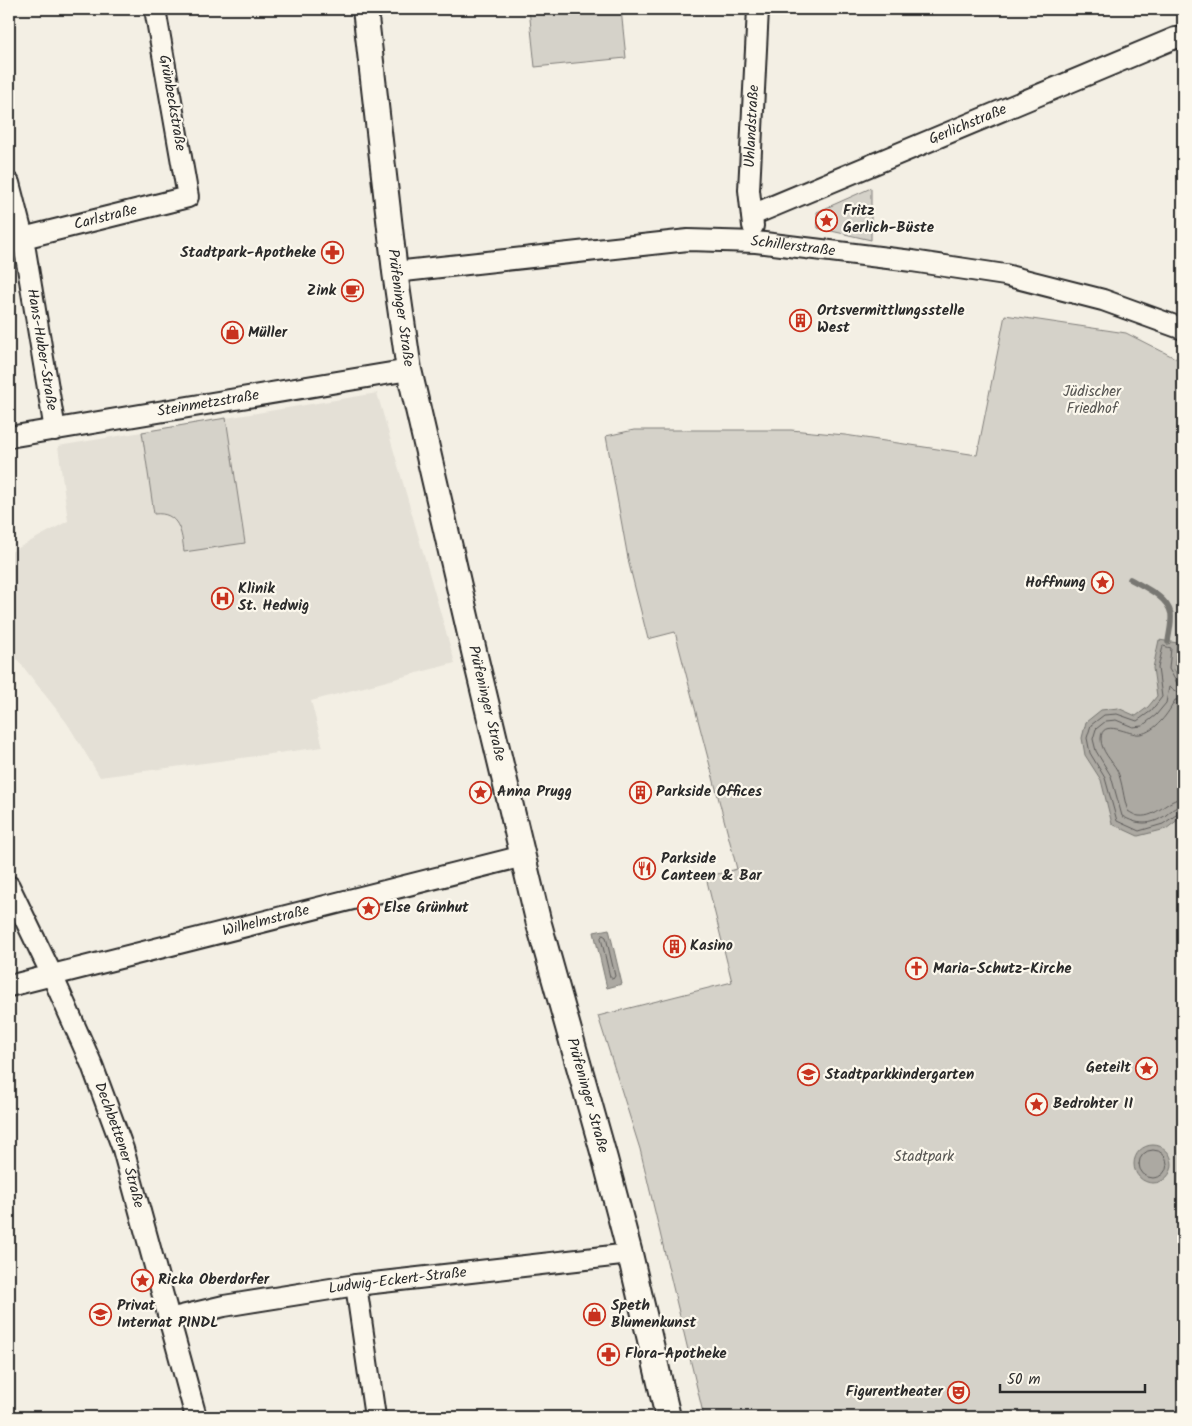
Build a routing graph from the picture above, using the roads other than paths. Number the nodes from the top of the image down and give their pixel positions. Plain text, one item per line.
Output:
1 (155, 9) edge
2 (365, 9) edge
3 (758, 9) edge
4 (1183, 38) edge
5 (9, 183) edge
6 (188, 197) joint
7 (752, 214) junction
8 (23, 238) junction
9 (756, 242) junction
10 (395, 272) junction
11 (1183, 329) edge
12 (409, 370) junction
13 (55, 430) junction
14 (9, 437) edge
15 (523, 856) junction
16 (9, 886) edge
17 (52, 974) junction
18 (9, 986) edge
19 (630, 1254) junction
20 (356, 1286) junction
21 (169, 1319) junction
22 (196, 1417) edge
23 (375, 1417) edge
24 (668, 1417) edge

1 - 6 street, Grünbeckstraße
2 - 10 street, Prüfeninger Straße
3 - 7 street, Uhlandstraße
4 - 7 street, Gerlichstraße
5 - 8 street, Hans-Huber-Straße
6 - 8 street, Carlstraße
7 - 9 street, Uhlandstraße
8 - 13 street, Hans-Huber-Straße
9 - 10 street, Schillerstraße
9 - 11 street, Schillerstraße
10 - 12 street, Prüfeninger Straße
12 - 13 street, Steinmetzstraße
12 - 15 street, Prüfeninger Straße
13 - 14 street, Steinmetzstraße
15 - 17 street, Wilhelmstraße
15 - 19 street, Prüfeninger Straße
16 - 17 street, Dechbettener Straße
17 - 18 street, Wilhelmstraße
17 - 21 street, Dechbettener Straße
19 - 20 street, Ludwig-Eckert-Straße
19 - 24 street, Prüfeninger Straße
20 - 21 street, Ludwig-Eckert-Straße
20 - 23 street
21 - 22 street, Dechbettener Straße

